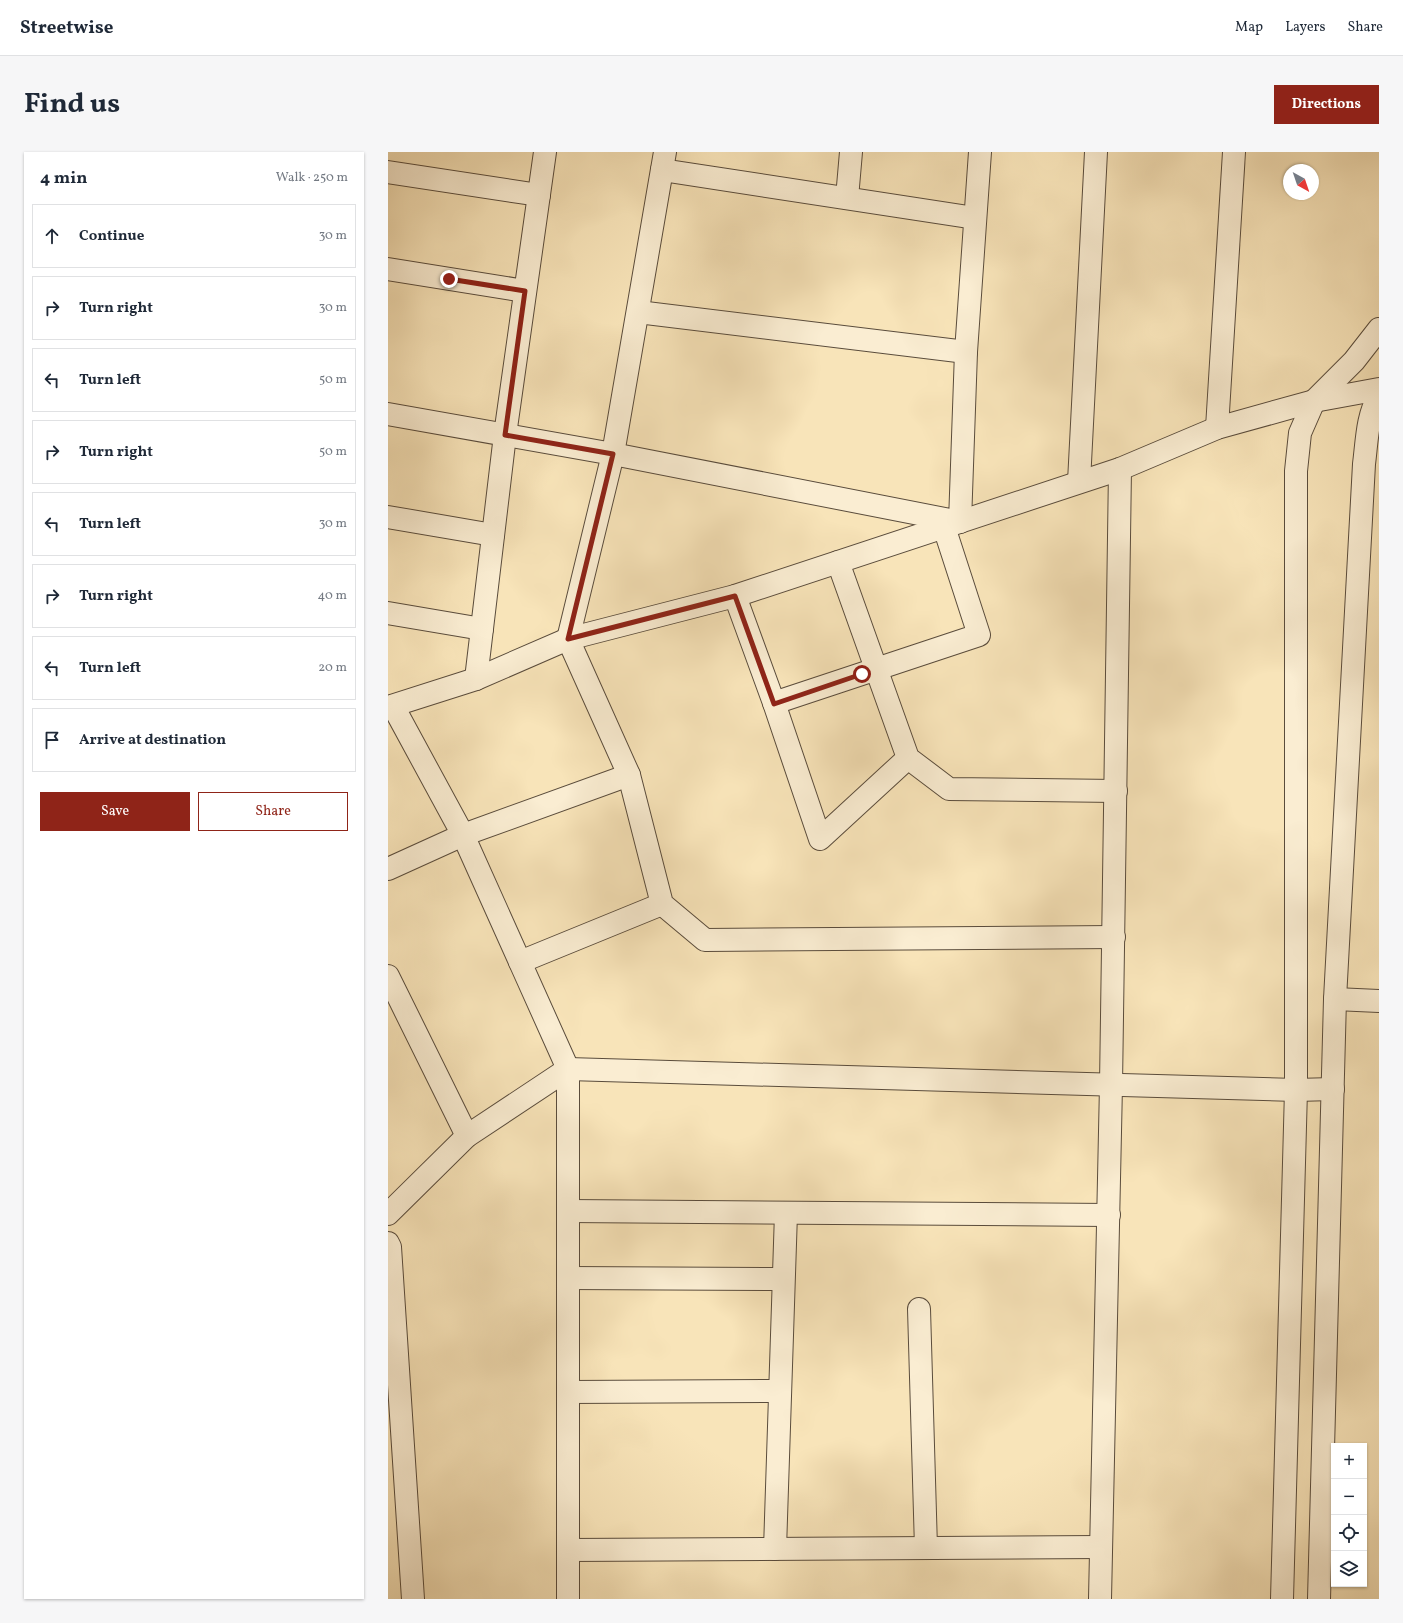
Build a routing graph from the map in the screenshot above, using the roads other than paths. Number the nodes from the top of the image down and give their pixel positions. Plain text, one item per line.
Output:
1 (545, 152) edge
2 (851, 152) edge
3 (980, 152) edge
4 (1096, 152) edge
5 (1234, 152) edge
6 (663, 161) edge
7 (388, 172) edge
8 (539, 195) junction
9 (847, 198) junction
10 (975, 218) junction
11 (388, 269) edge
12 (525, 291) junction
13 (638, 312) junction
14 (1379, 329) edge
15 (966, 352) junction
16 (1379, 389) edge
17 (1379, 396) edge
18 (1314, 401) junction
19 (388, 414) edge
20 (1217, 428) junction
21 (505, 435) junction
22 (613, 454) junction
23 (1120, 469) junction
24 (1079, 482) junction
25 (388, 517) edge
26 (952, 525) junction
27 (493, 535) junction
28 (838, 562) junction
29 (735, 596) junction
30 (388, 613) edge
31 (482, 629) junction
32 (568, 639) junction
33 (877, 669) junction
34 (476, 679) junction
35 (774, 704) junction
36 (390, 707) edge
37 (908, 758) junction
38 (629, 775) junction
39 (1116, 791) junction
40 (463, 835) junction
41 (388, 869) edge
42 (662, 904) junction
43 (1114, 937) junction
44 (520, 962) junction
45 (388, 976) edge
46 (1335, 999) junction
47 (1379, 1001) edge
48 (394, 1004) edge
49 (568, 1069) junction
50 (1111, 1085) junction
51 (1333, 1089) junction
52 (1296, 1090) junction
53 (468, 1136) junction
54 (568, 1211) junction
55 (786, 1213) junction
56 (388, 1214) edge
57 (1108, 1215) junction
58 (388, 1244) edge
59 (568, 1278) junction
60 (783, 1279) junction
61 (919, 1309) dead end
62 (780, 1391) junction
63 (568, 1392) junction
64 (1101, 1547) junction
65 (926, 1548) junction
66 (775, 1549) junction
67 (568, 1550) junction
68 (413, 1599) edge
69 (568, 1599) edge
70 (1100, 1599) edge
71 (1282, 1599) edge
72 (1319, 1599) edge

1 - 8 street
2 - 9 street
3 - 10 street
4 - 24 street
5 - 20 street
6 - 9 street
6 - 13 street
7 - 8 street
8 - 12 street
9 - 10 street
10 - 15 street
11 - 12 street
12 - 21 street
13 - 15 street
13 - 22 street
14 - 18 street
15 - 26 street
16 - 18 street
17 - 46 street
18 - 20 street
18 - 52 street
19 - 21 street
20 - 23 street
21 - 22 street
21 - 27 street
22 - 26 street
22 - 32 street
23 - 24 street
23 - 39 street
24 - 26 street
25 - 27 street
26 - 28 street
26 - 33 street
27 - 31 street
28 - 29 street
28 - 33 street
29 - 32 street
29 - 35 street
30 - 31 street
31 - 34 street
32 - 34 street
32 - 38 street
33 - 35 street
33 - 37 street
34 - 36 street
35 - 37 street
36 - 40 street
37 - 39 street
38 - 40 street
38 - 42 street
39 - 43 street
40 - 41 street
40 - 44 street
42 - 43 street
42 - 44 street
43 - 50 street
44 - 49 street
45 - 48 street
46 - 47 street
46 - 51 street
48 - 53 street
49 - 50 street
49 - 53 street
49 - 54 street
50 - 52 street
50 - 57 street
51 - 52 street
51 - 72 street
52 - 71 street
53 - 56 street
54 - 55 street
54 - 59 street
55 - 57 street
55 - 60 street
57 - 64 street
58 - 68 street
59 - 60 street
59 - 63 street
60 - 62 street
61 - 65 street
62 - 63 street
62 - 66 street
63 - 67 street
64 - 65 street
64 - 70 street
65 - 66 street
66 - 67 street
67 - 69 street

